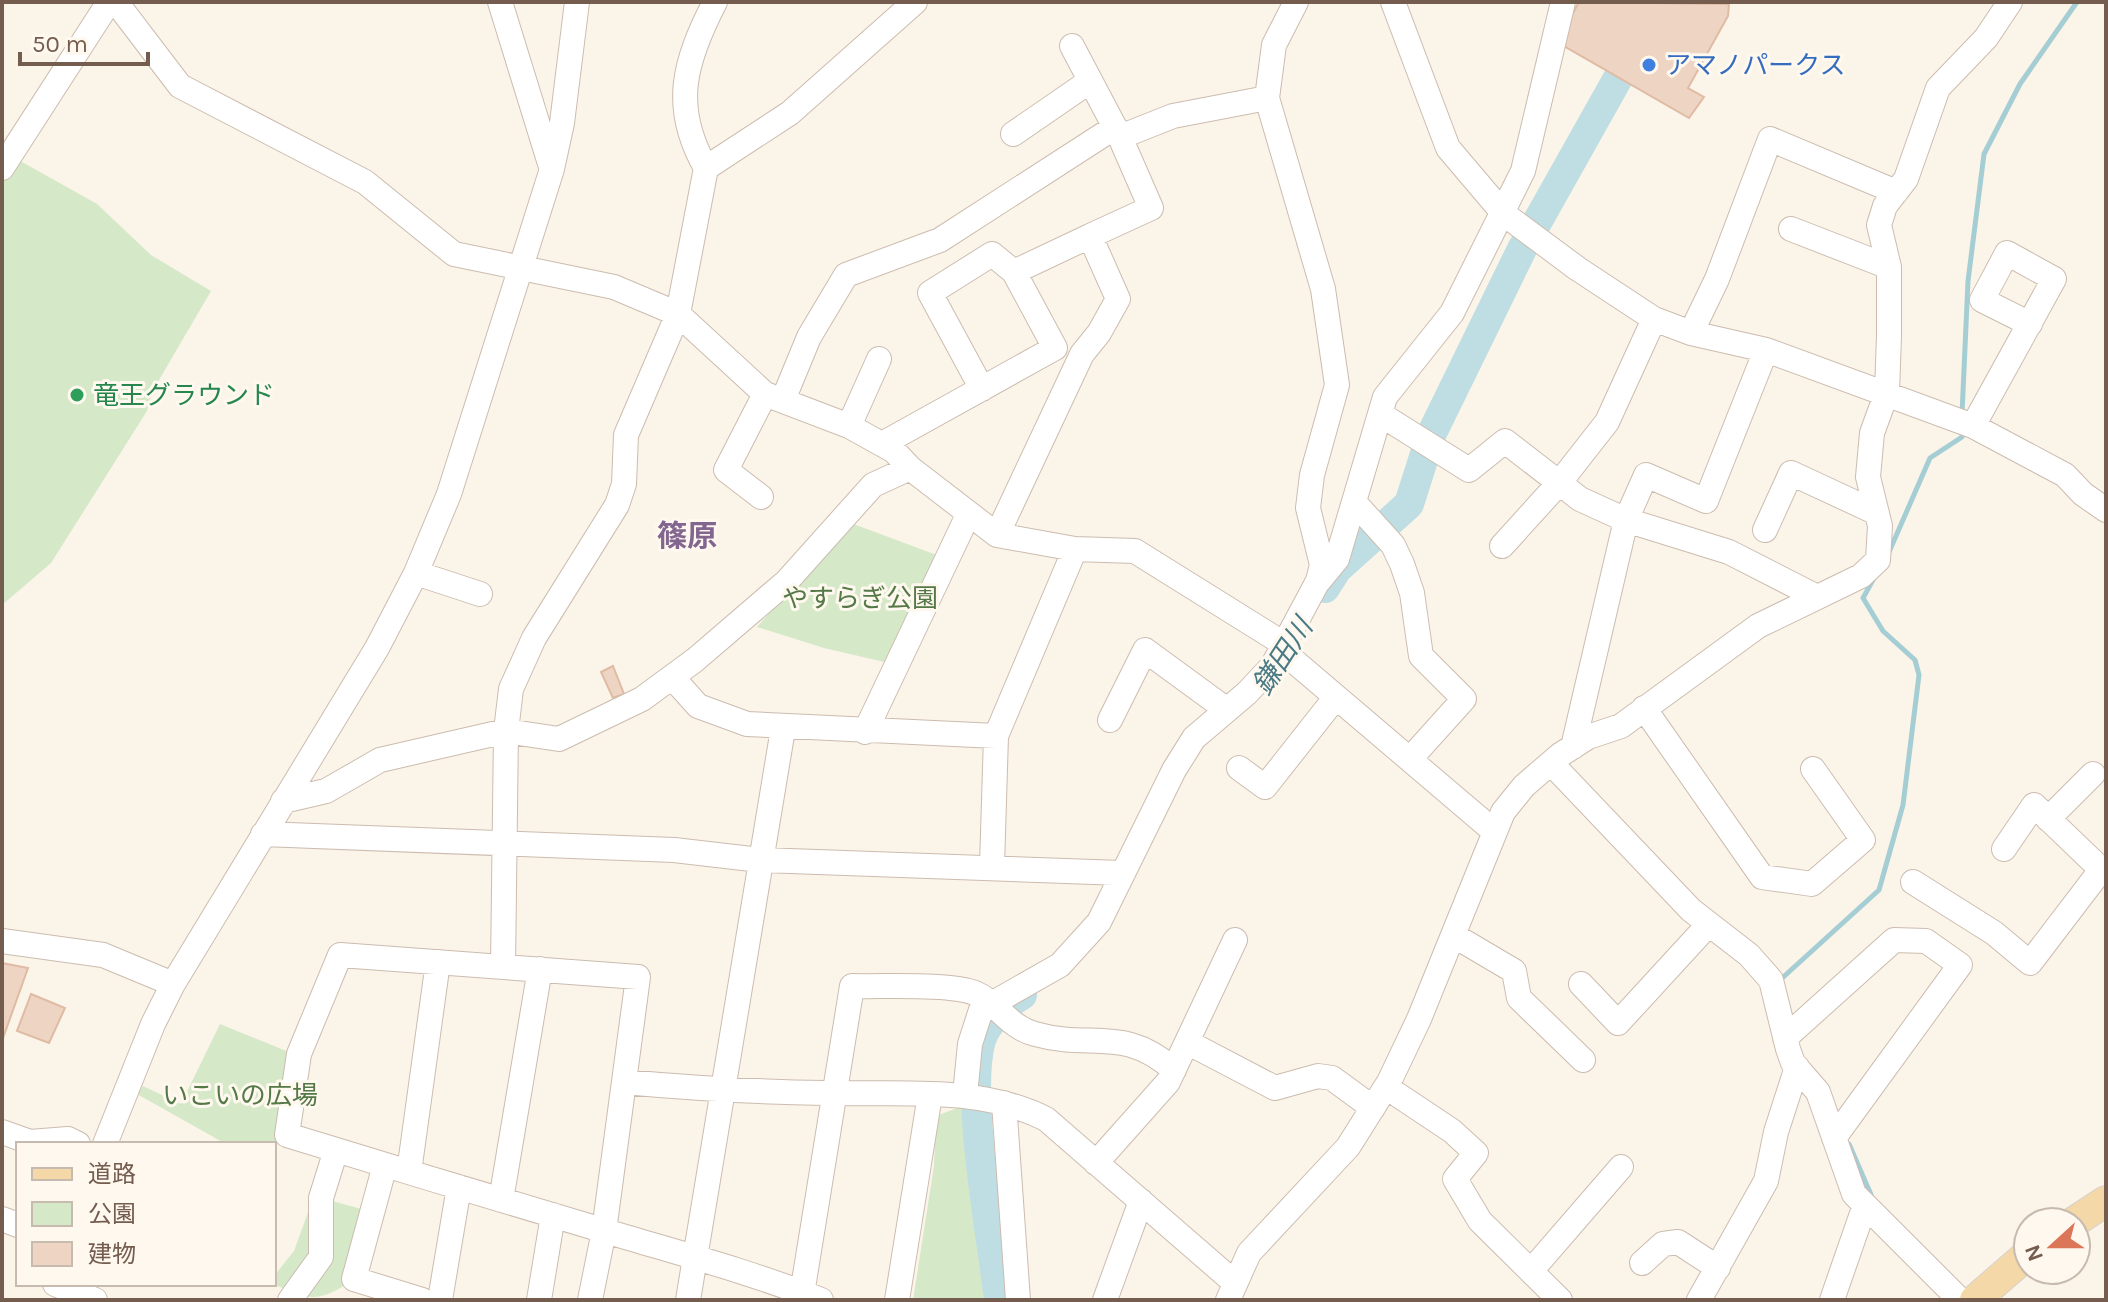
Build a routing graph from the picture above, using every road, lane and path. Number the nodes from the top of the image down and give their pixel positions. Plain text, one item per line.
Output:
1 (109, 2) edge
2 (116, 2) edge
3 (500, 2) edge
4 (577, 2) edge
5 (715, 2) edge
6 (915, 2) edge
7 (1296, 2) edge
8 (1393, 2) edge
9 (1563, 2) edge
10 (2010, 2) edge
11 (1072, 46) dead end
12 (1090, 81) junction
13 (1267, 98) junction
14 (1117, 132) junction
15 (1013, 134) dead end
16 (10, 141) edge
17 (2, 168) edge
18 (706, 168) junction
19 (552, 169) junction
20 (1896, 192) junction
21 (1504, 214) junction
22 (1791, 229) dead end
23 (1090, 236) junction
24 (522, 266) junction
25 (1889, 267) junction
26 (1014, 272) junction
27 (678, 314) junction
28 (1654, 319) junction
29 (2030, 324) dead end
30 (1691, 333) junction
31 (1766, 350) junction
32 (879, 359) dead end
33 (982, 389) junction
34 (1887, 392) junction
35 (774, 397) junction
36 (1380, 414) junction
37 (849, 426) junction
38 (1973, 426) junction
39 (882, 444) junction
40 (910, 468) junction
41 (1560, 482) junction
42 (761, 497) dead end
43 (1354, 502) junction
44 (2106, 510) edge
45 (1877, 513) junction
46 (968, 515) junction
47 (1626, 520) junction
48 (1765, 530) dead end
49 (997, 535) junction
50 (1502, 546) dead end
51 (1075, 549) junction
52 (416, 573) junction
53 (1318, 581) junction
54 (480, 594) dead end
55 (1817, 597) junction
56 (1283, 647) junction
57 (672, 677) junction
58 (1336, 697) junction
59 (1644, 708) junction
60 (1227, 710) junction
61 (1110, 720) dead end
62 (783, 729) junction
63 (506, 731) junction
64 (865, 732) junction
65 (996, 736) junction
66 (1573, 747) junction
67 (1410, 759) junction
68 (1551, 763) junction
69 (1239, 768) dead end
70 (1813, 769) dead end
71 (2093, 774) dead end
72 (283, 801) junction
73 (2048, 819) junction
74 (1495, 832) junction
75 (263, 834) junction
76 (503, 843) junction
77 (2004, 849) dead end
78 (760, 860) junction
79 (992, 866) junction
80 (2103, 872) edge
81 (1122, 873) junction
82 (1913, 882) dead end
83 (1709, 924) junction
84 (1453, 935) junction
85 (1235, 940) dead end
86 (2, 941) edge
87 (438, 962) junction
88 (503, 967) junction
89 (540, 969) junction
90 (173, 984) junction
91 (1581, 984) dead end
92 (990, 1005) junction
93 (1785, 1038) junction
94 (1187, 1042) junction
95 (1583, 1060) dead end
96 (1797, 1067) junction
97 (1174, 1070) junction
98 (624, 1082) junction
99 (722, 1091) junction
100 (832, 1093) junction
101 (930, 1095) junction
102 (965, 1095) junction
103 (1379, 1098) junction
104 (1004, 1103) junction
105 (2, 1132) edge
106 (1834, 1138) junction
107 (30, 1142) edge
108 (30, 1142) edge
109 (74, 1142) edge
110 (106, 1142) edge
111 (336, 1150) junction
112 (1096, 1163) junction
113 (385, 1165) junction
114 (1621, 1167) dead end
115 (409, 1172) junction
116 (459, 1187) junction
117 (501, 1200) junction
118 (1141, 1201) junction
119 (1865, 1205) junction
120 (553, 1215) junction
121 (604, 1231) junction
122 (321, 1257) junction
123 (695, 1258) junction
124 (1642, 1263) dead end
125 (358, 1265) junction
126 (1718, 1268) junction
127 (2012, 1268) edge
128 (1531, 1271) junction
129 (60, 1286) edge
130 (1232, 1292) edge
131 (808, 1297) edge
132 (290, 1298) edge
133 (441, 1299) edge
134 (95, 1300) edge
135 (539, 1300) edge
136 (590, 1300) edge
137 (688, 1300) edge
138 (897, 1300) edge
139 (1018, 1300) edge
140 (1105, 1300) edge
141 (1560, 1300) edge
142 (1699, 1300) edge
143 (1832, 1300) edge
144 (1960, 1300) edge
145 (1975, 1300) edge

1 - 16 street
2 - 24 street
3 - 19 street
4 - 19 street
5 - 18 street
6 - 18 street
7 - 13 street
8 - 21 street
9 - 21 street
10 - 20 street
11 - 12 street
12 - 14 street
12 - 15 street
13 - 14 street
13 - 53 street
14 - 23 street
14 - 35 street
16 - 17 street
18 - 27 street
19 - 24 street
20 - 25 street
20 - 30 street
21 - 28 street
21 - 36 street
22 - 25 street
23 - 26 street
23 - 49 street
24 - 27 street
24 - 52 street
25 - 34 street
26 - 33 street
26 - 33 street
27 - 35 street
27 - 63 street
28 - 30 street
28 - 41 street
29 - 38 street
30 - 31 street
31 - 34 street
31 - 47 street
32 - 37 street
33 - 39 street
34 - 38 street
34 - 45 street
35 - 37 street
35 - 42 street
36 - 41 street
36 - 43 street
37 - 39 street
38 - 44 street
39 - 40 street
40 - 46 street
40 - 57 street
41 - 47 street
41 - 50 street
43 - 53 street
43 - 67 street
45 - 48 street
45 - 55 street
46 - 49 street
46 - 64 street
47 - 55 street
47 - 66 street
49 - 51 street
51 - 56 street
51 - 65 street
52 - 54 street
52 - 72 street
53 - 56 street
55 - 59 street
56 - 58 street
56 - 60 street
57 - 62 street
57 - 63 street
58 - 67 street
58 - 69 street
59 - 66 street
59 - 70 street
60 - 61 street
60 - 81 street
62 - 64 street
62 - 78 street
63 - 72 street
63 - 76 street
64 - 65 street
65 - 79 street
66 - 68 street
67 - 74 street
68 - 74 street
68 - 83 street
71 - 73 street
72 - 75 street
73 - 77 street
73 - 80 street
74 - 84 street
75 - 76 street
75 - 90 street
76 - 78 street
76 - 88 street
78 - 79 street
78 - 99 street
79 - 81 street
80 - 82 street
81 - 92 street
83 - 91 street
83 - 93 street
84 - 95 street
84 - 103 street
85 - 94 street
86 - 90 street
87 - 88 street
87 - 111 street
87 - 115 street
88 - 89 street
89 - 98 street
89 - 117 street
90 - 110 street
92 - 97 street
92 - 100 street
92 - 102 street
93 - 96 street
93 - 106 street
94 - 97 street
94 - 103 street
96 - 106 street
96 - 126 street
97 - 112 street
98 - 99 street
98 - 121 street
99 - 100 street
99 - 123 street
100 - 101 street
100 - 131 street
101 - 102 street
101 - 138 street
102 - 104 street
103 - 128 street
103 - 130 street
104 - 112 street
104 - 139 street
105 - 108 street
106 - 119 street
107 - 109 street
111 - 113 street
111 - 122 street
112 - 118 street
113 - 115 street
113 - 125 street
114 - 128 street
115 - 116 street
116 - 117 street
116 - 133 street
117 - 120 street
118 - 130 street
118 - 140 street
119 - 143 street
119 - 144 street
120 - 121 street
120 - 135 street
121 - 123 street
121 - 136 street
122 - 125 street
122 - 132 street
123 - 131 street
123 - 137 street
124 - 126 street
125 - 133 street
126 - 142 street
127 - 145 main road
128 - 141 street
129 - 134 street

